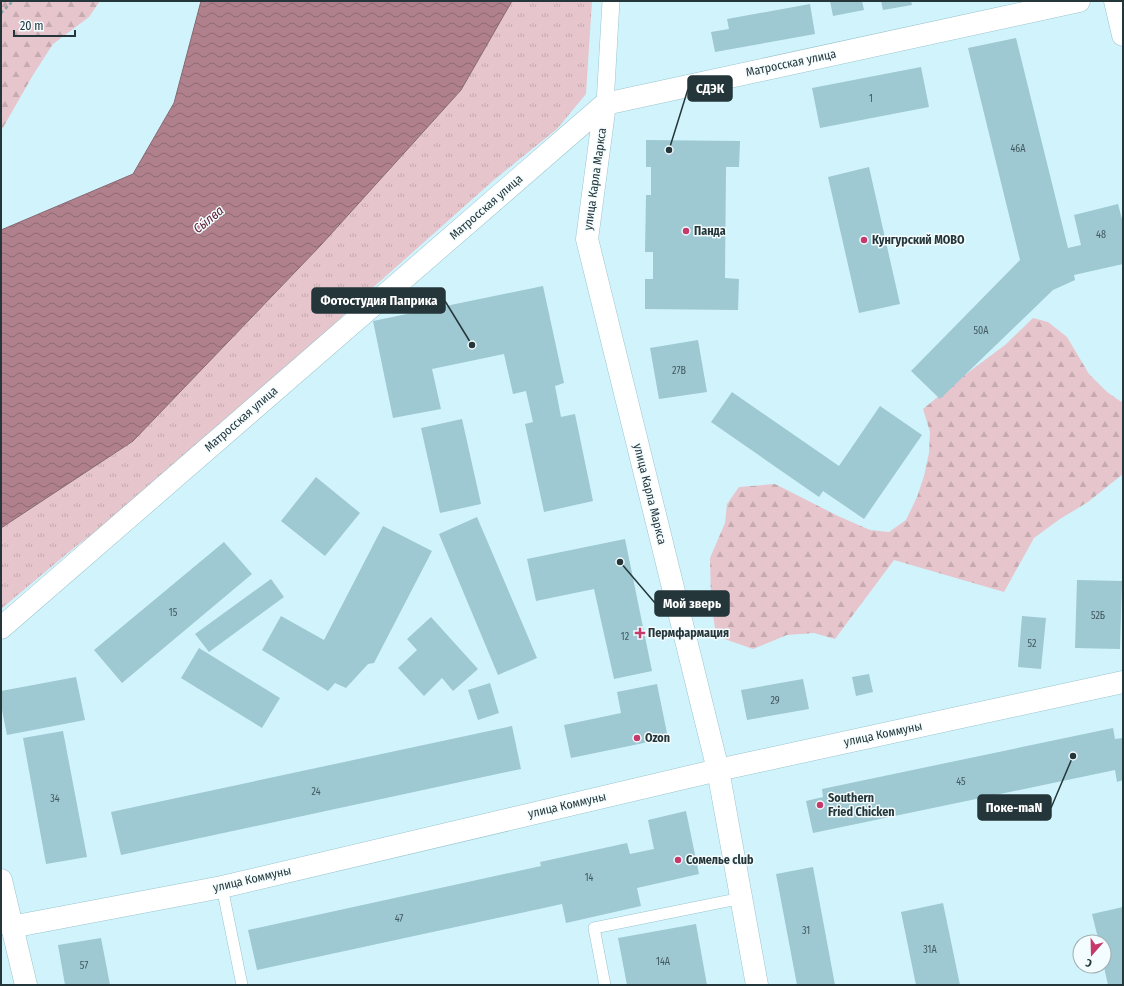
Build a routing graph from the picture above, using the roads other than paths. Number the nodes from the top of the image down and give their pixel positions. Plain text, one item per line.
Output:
1 (611, 1) edge
2 (1079, 1) edge
3 (1115, 1) edge
4 (1123, 35) edge
5 (605, 104) junction
6 (1, 628) edge
7 (1123, 682) edge
8 (718, 770) junction
9 (1, 880) edge
10 (222, 887) junction
11 (742, 898) junction
12 (11, 927) junction
13 (26, 985) edge
14 (242, 985) edge
15 (605, 985) edge
16 (758, 985) edge

1 - 5 street, улица Карла Маркса
2 - 5 street, Матросская улица
3 - 4 street
5 - 6 street, Матросская улица
5 - 8 street, улица Карла Маркса
7 - 8 street, улица Коммуны
8 - 10 street, улица Коммуны
8 - 11 street, улица Карла Маркса
9 - 12 street
10 - 12 street, улица Коммуны
10 - 14 lane
11 - 15 lane
11 - 16 street, улица Карла Маркса
12 - 13 street

